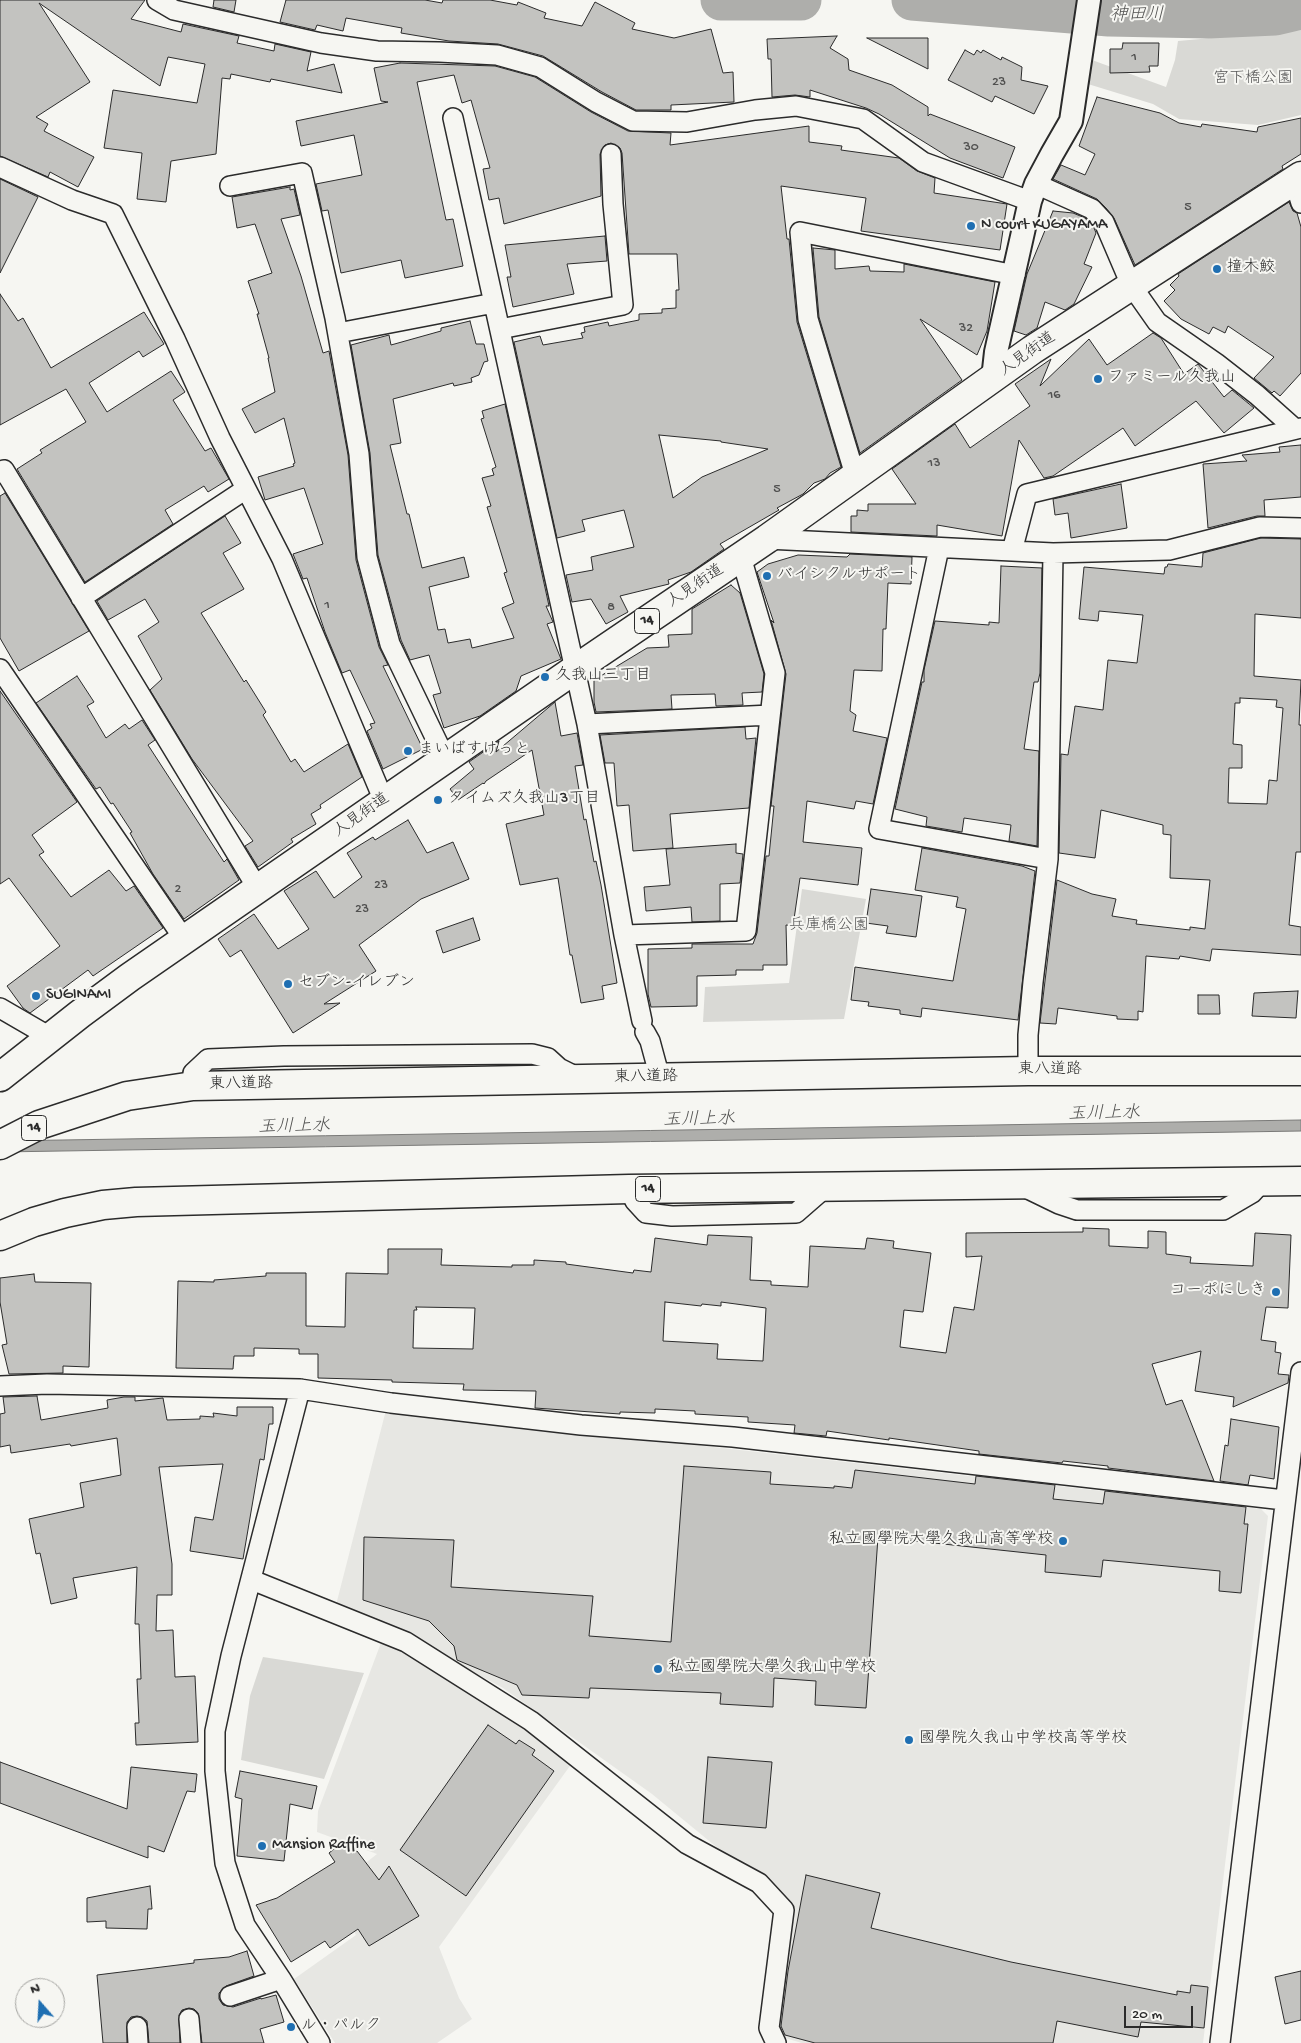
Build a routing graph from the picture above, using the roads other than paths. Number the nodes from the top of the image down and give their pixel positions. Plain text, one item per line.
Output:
1 (157, 0) edge
2 (1089, 0) edge
3 (453, 118) dead end
4 (611, 154) dead end
5 (0, 168) edge
6 (230, 186) dead end
7 (1299, 187) edge
8 (1033, 193) junction
9 (1015, 275) junction
10 (1131, 285) junction
11 (494, 303) junction
12 (500, 329) junction
13 (338, 333) junction
14 (993, 379) junction
15 (1298, 428) edge
16 (0, 473) edge
17 (855, 475) junction
18 (246, 489) junction
19 (1301, 528) edge
20 (767, 539) junction
21 (939, 548) junction
22 (1012, 550) junction
23 (1053, 553) junction
24 (741, 557) junction
25 (81, 598) junction
26 (574, 670) junction
27 (1, 674) edge
28 (770, 715) junction
29 (587, 724) junction
30 (445, 758) junction
31 (384, 801) junction
32 (1048, 859) junction
33 (258, 889) junction
34 (624, 935) junction
35 (184, 939) junction
36 (0, 1008) edge
37 (50, 1037) junction
38 (1028, 1071) junction
39 (1301, 1071) edge
40 (0, 1077) edge
41 (660, 1078) junction
42 (0, 1145) edge
43 (1301, 1181) edge
44 (0, 1236) edge
45 (1301, 1372) edge
46 (0, 1386) edge
47 (300, 1389) junction
48 (1284, 1500) junction
49 (252, 1580) junction
50 (281, 1979) junction
51 (230, 1996) dead end
52 (188, 2019) dead end
53 (191, 2043) edge
54 (320, 2043) edge
55 (776, 2043) edge
56 (1220, 2043) edge

1 - 8 street
2 - 8 street
3 - 11 street
4 - 12 street
5 - 18 street
6 - 13 street
7 - 10 main road, 人見街道 / 14
8 - 9 street
8 - 10 street
9 - 14 street
9 - 17 street
10 - 14 main road, 人見街道 / 14
10 - 15 street
11 - 12 street
11 - 13 street
12 - 26 street
13 - 30 street
14 - 17 main road, 人見街道 / 14
15 - 22 street
16 - 25 street
17 - 20 main road, 人見街道 / 14
18 - 25 street
18 - 31 street
19 - 23 street
20 - 21 street
20 - 24 main road, 人見街道 / 14
21 - 22 street
21 - 32 street
22 - 23 street
23 - 32 street
24 - 26 main road, 人見街道 / 14
24 - 28 street
25 - 33 street
26 - 29 street
26 - 30 main road, 人見街道 / 14
27 - 35 street
28 - 29 street
28 - 34 street
29 - 34 street
30 - 31 main road, 人見街道 / 14
31 - 33 main road, 人見街道 / 14
32 - 38 street
33 - 35 main road, 人見街道 / 14
34 - 41 street
35 - 37 main road, 人見街道 / 14
36 - 37 street
37 - 40 main road, 人見街道 / 14
38 - 39 main road, 東八道路 / 14
38 - 41 main road, 東八道路 / 14
41 - 42 main road, 東八道路 / 14
43 - 44 main road, 14
45 - 48 street
46 - 47 street
47 - 48 street
47 - 49 street
48 - 56 street
49 - 50 street
49 - 55 street
50 - 51 street
50 - 54 street
52 - 53 street

